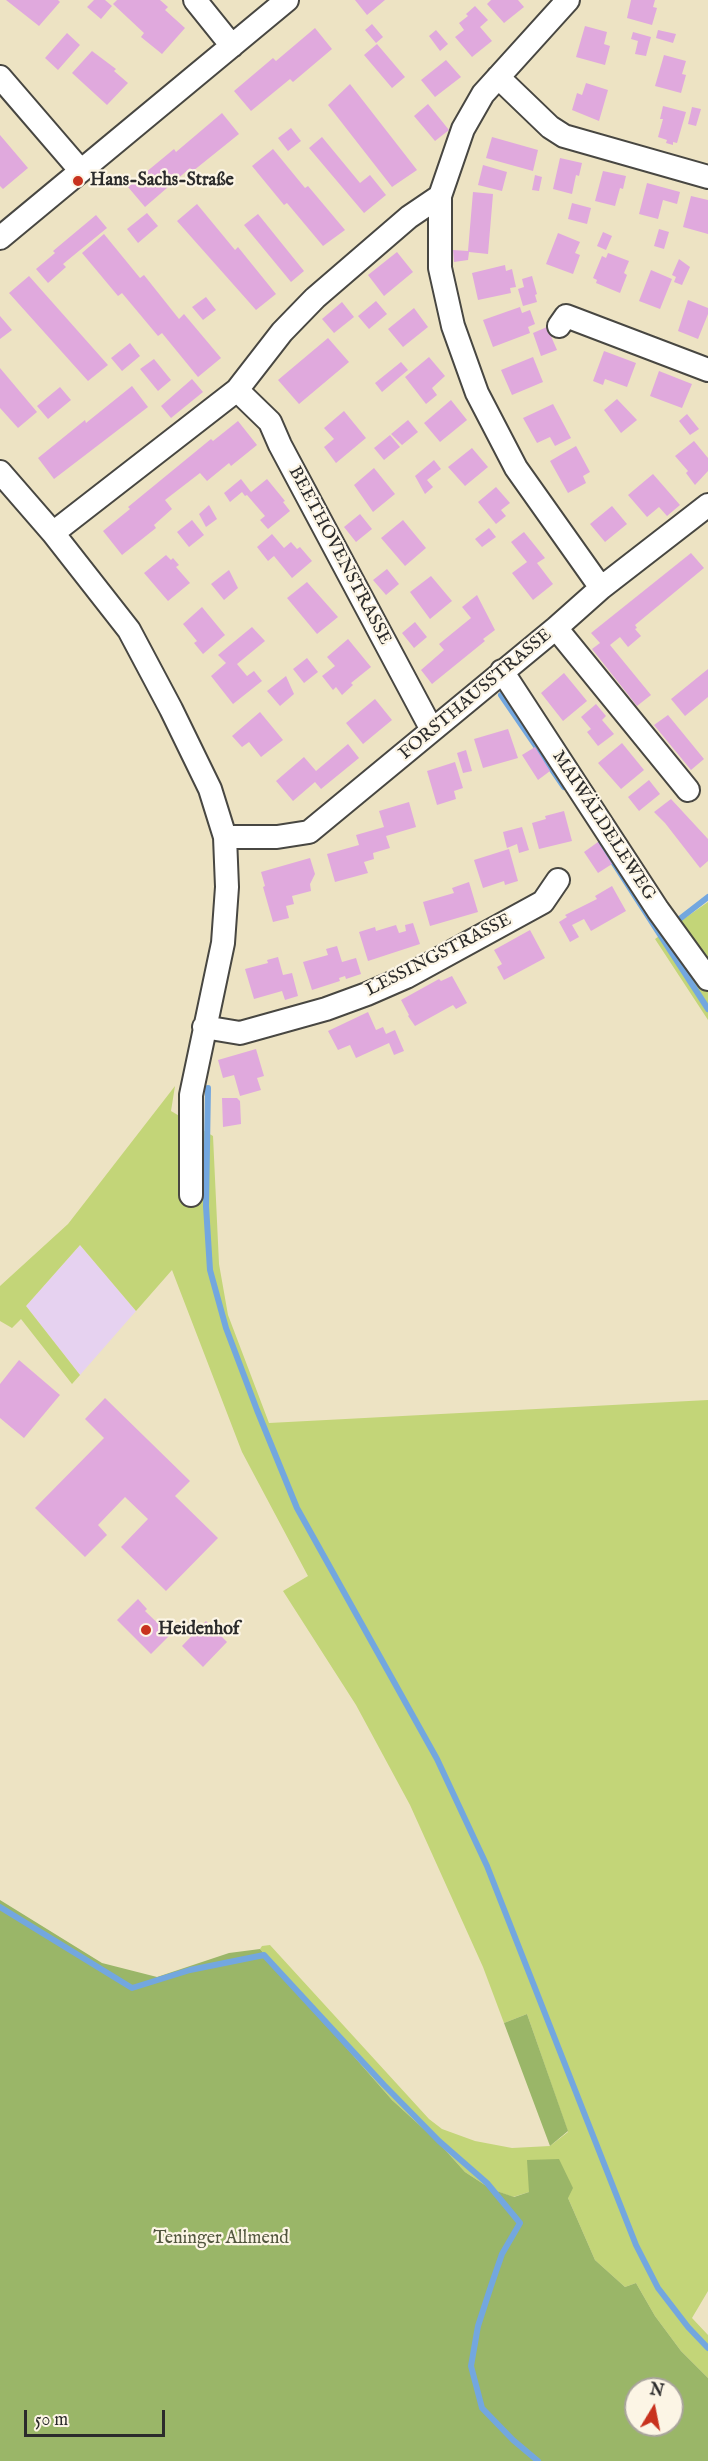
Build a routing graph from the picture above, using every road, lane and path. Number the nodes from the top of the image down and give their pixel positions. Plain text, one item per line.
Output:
1 (195, 0) edge
2 (287, 0) edge
3 (568, 0) edge
4 (232, 46) junction
5 (0, 77) edge
6 (498, 77) junction
7 (81, 171) junction
8 (708, 177) edge
9 (440, 196) junction
10 (0, 238) edge
11 (559, 326) dead end
12 (708, 370) edge
13 (237, 390) junction
14 (0, 472) edge
15 (708, 505) edge
16 (53, 533) junction
17 (601, 588) junction
18 (556, 628) junction
19 (502, 672) junction
20 (432, 730) junction
21 (688, 790) dead end
22 (225, 837) junction
23 (558, 880) dead end
24 (708, 979) edge
25 (204, 1027) junction
26 (191, 1196) dead end

1 - 4 street
2 - 4 street
3 - 6 street
4 - 7 street
5 - 7 street
6 - 8 street
6 - 9 street
7 - 10 street
9 - 13 street
9 - 17 street
11 - 12 street
13 - 16 street
13 - 20 street, BEETHOVENSTRASSE
14 - 16 street
15 - 17 street, FORSTHAUSSTRASSE
16 - 22 street
17 - 18 street, FORSTHAUSSTRASSE
18 - 19 street, FORSTHAUSSTRASSE
18 - 21 street
19 - 20 street, FORSTHAUSSTRASSE
19 - 24 street, MAIWÄLDELEWEG
20 - 22 street, FORSTHAUSSTRASSE
22 - 25 street
23 - 25 street, LESSINGSTRASSE
25 - 26 street

